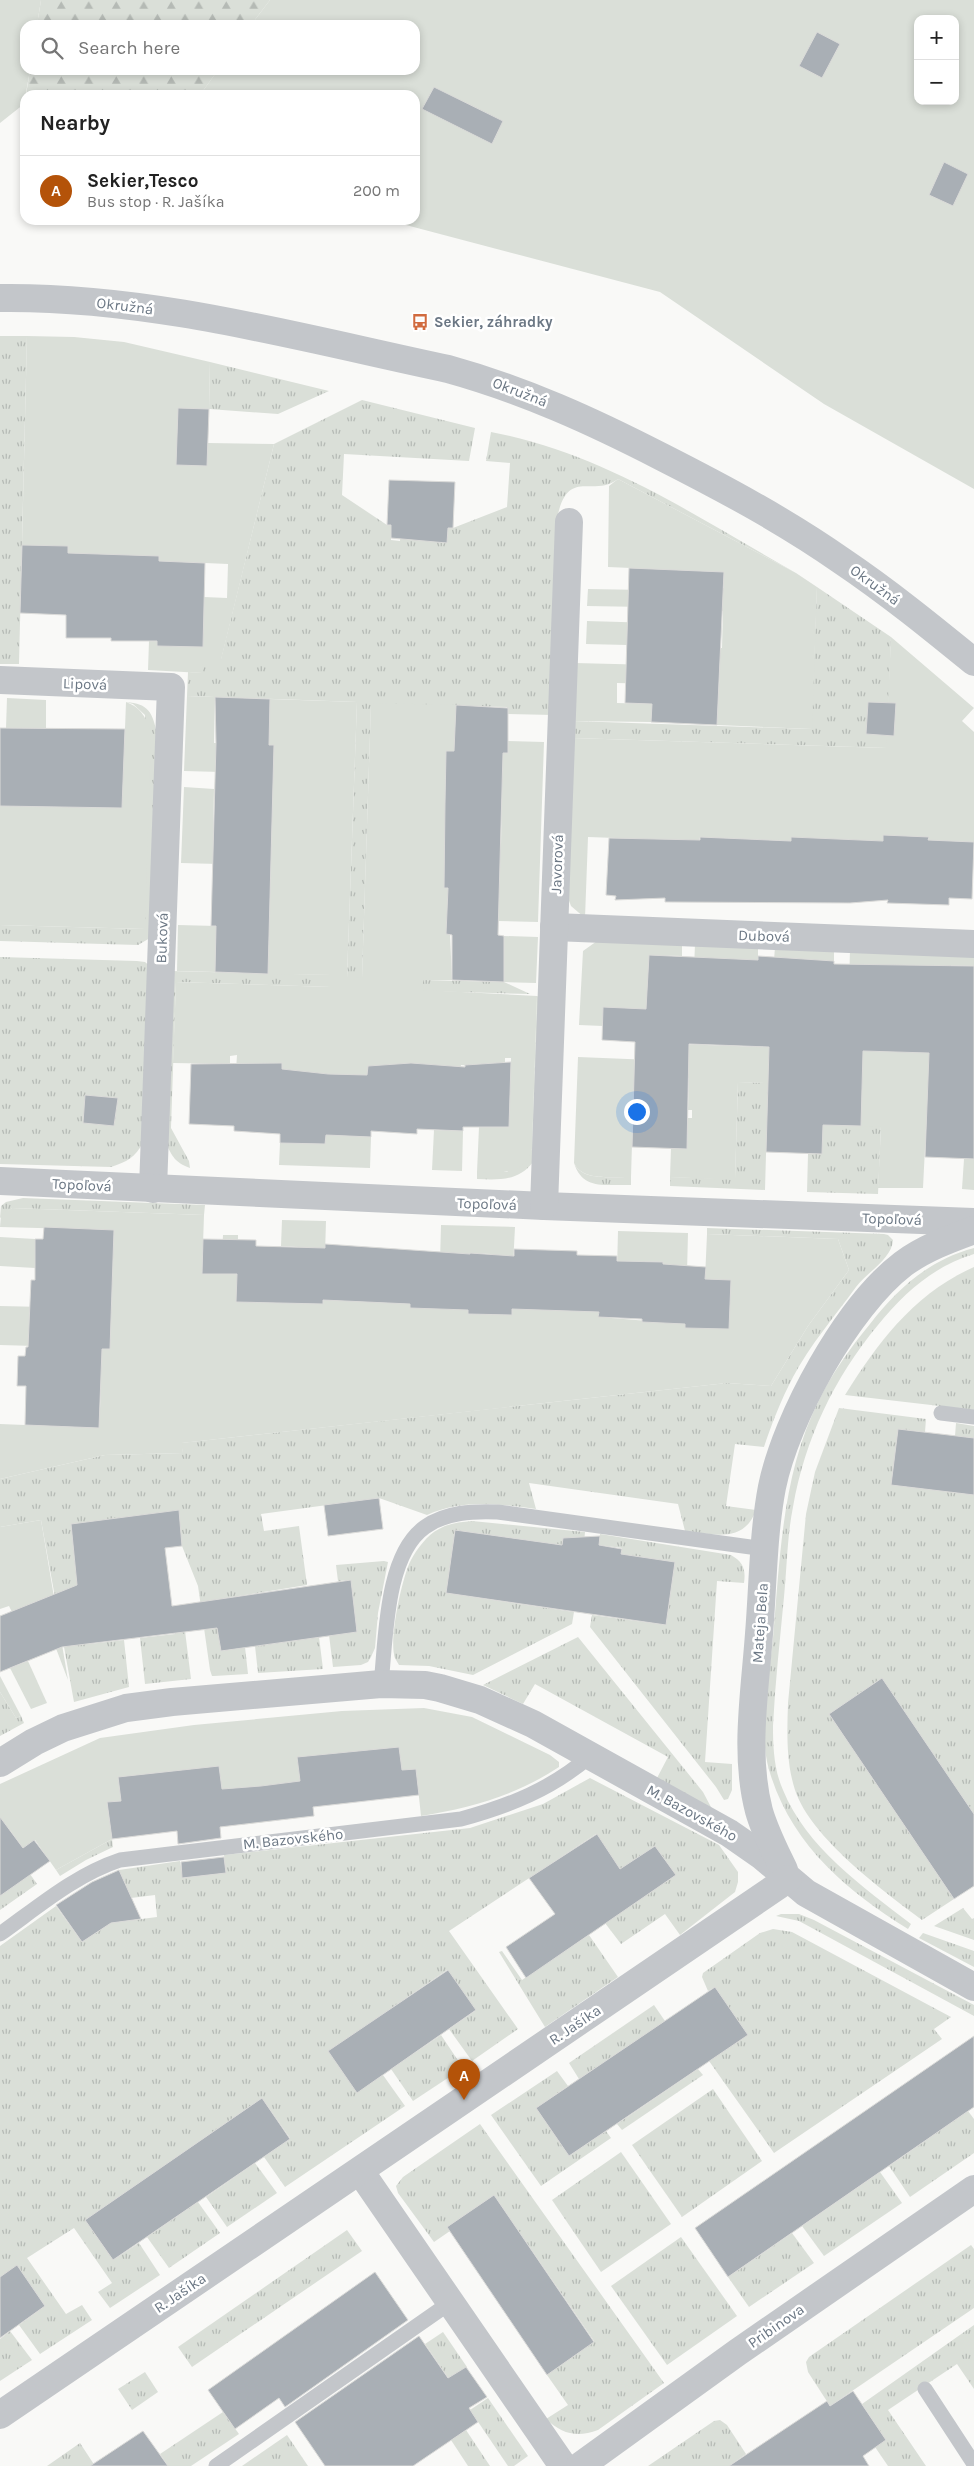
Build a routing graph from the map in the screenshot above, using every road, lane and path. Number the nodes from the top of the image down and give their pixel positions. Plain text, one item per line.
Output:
1 (0, 298) edge
2 (569, 522) dead end
3 (974, 662) edge
4 (0, 680) edge
5 (171, 687) joint
6 (554, 927) junction
7 (974, 944) edge
8 (0, 1181) edge
9 (153, 1189) junction
10 (544, 1206) junction
11 (974, 1222) edge
12 (974, 1230) edge
13 (942, 1413) dead end
14 (974, 1417) edge
15 (765, 1549) junction
16 (381, 1684) junction
17 (590, 1756) junction
18 (0, 1763) edge
19 (788, 1879) junction
20 (0, 1934) edge
21 (974, 1987) edge
22 (360, 2170) junction
23 (974, 2189) edge
24 (450, 2302) junction
25 (926, 2389) dead end
26 (0, 2415) edge
27 (974, 2464) edge
28 (216, 2466) edge
29 (562, 2466) edge
30 (580, 2466) edge

1 - 3 street, Okružná
2 - 6 street, Javorová
4 - 5 street, Lipová
5 - 9 street, Buková
6 - 7 street, Dubová
6 - 10 street, Javorová
8 - 9 street, Topoľová
9 - 10 street, Topoľová
10 - 11 street, Topoľová
12 - 15 street, Mateja Bela
13 - 14 lane
15 - 16 lane
15 - 19 street, Mateja Bela
16 - 17 street, M. Bazovského
16 - 18 street, M. Bazovského
17 - 19 street, M. Bazovského
17 - 20 lane, M. Bazovského
19 - 21 street
19 - 22 street, R. Jašíka
22 - 24 street
22 - 26 street, R. Jašíka
23 - 30 street, Pribinova
24 - 28 lane
24 - 29 street
25 - 27 lane

